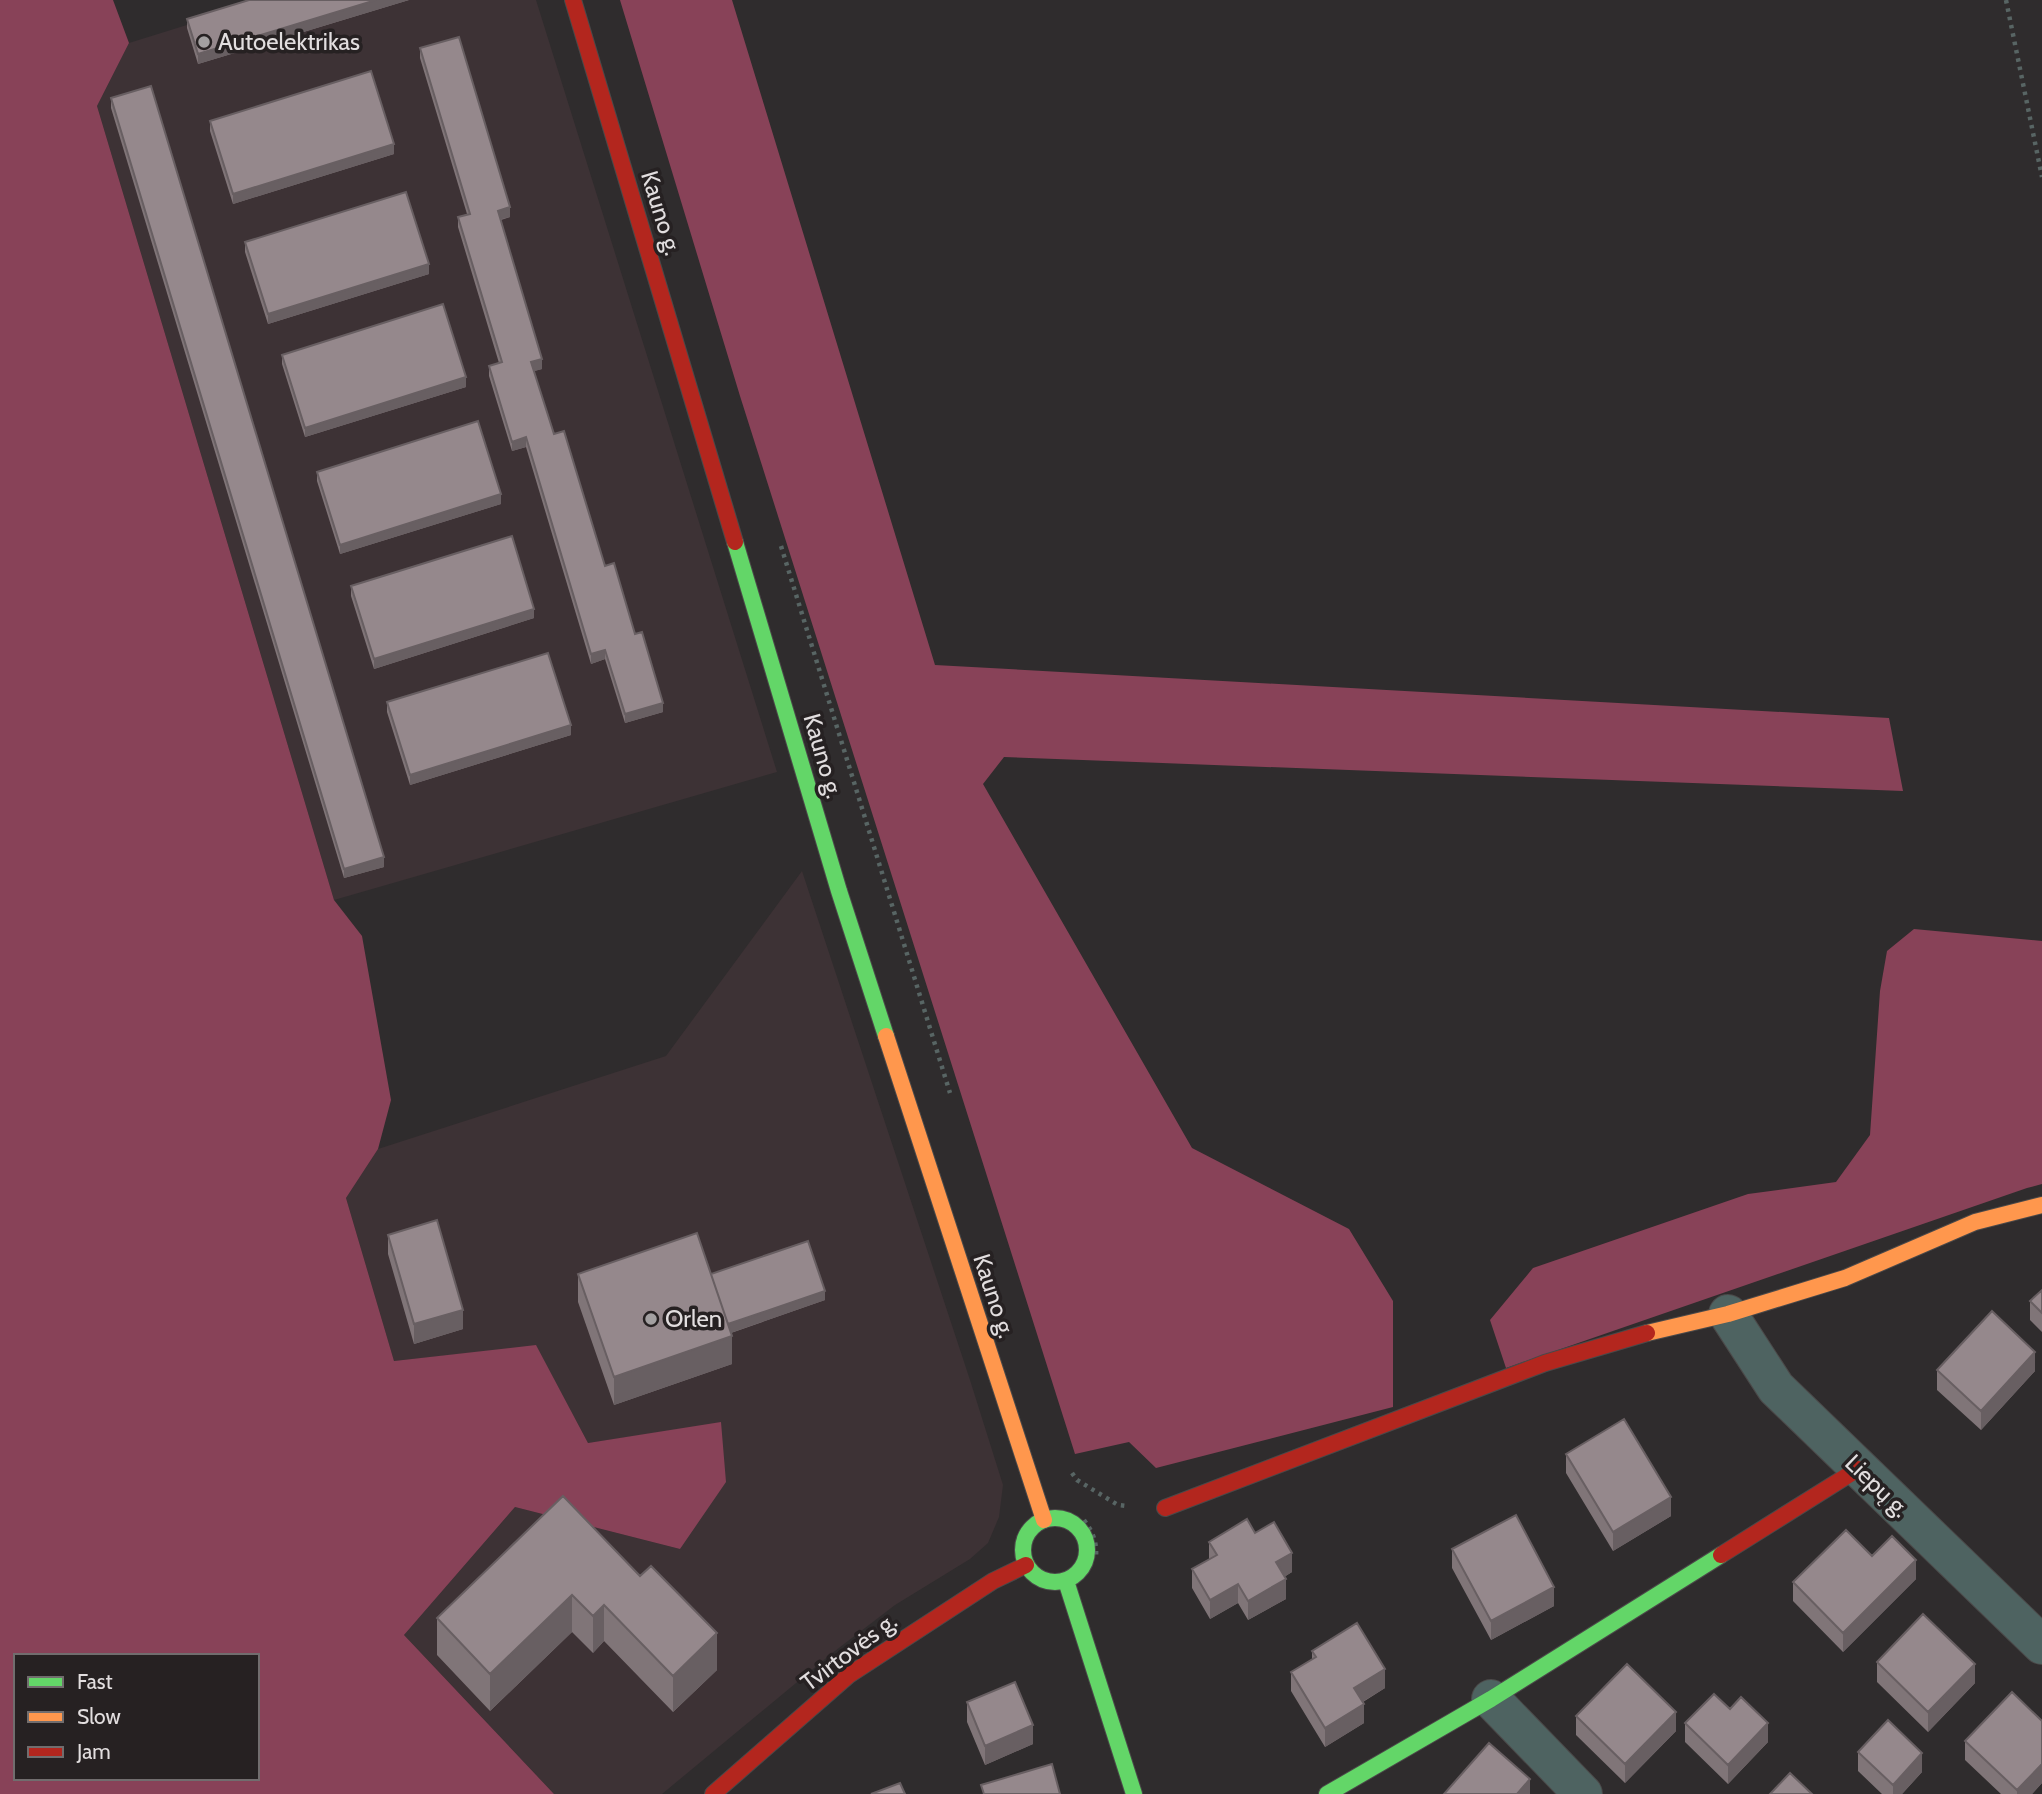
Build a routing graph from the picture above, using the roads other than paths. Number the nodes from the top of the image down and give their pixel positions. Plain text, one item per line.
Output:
1 (573, 0) edge
2 (2042, 1205) edge
3 (1728, 1314) junction
4 (1858, 1469) junction
5 (1165, 1508) road end
6 (1044, 1520) junction
7 (1026, 1565) junction
8 (1068, 1587) junction
9 (2042, 1645) edge
10 (1491, 1699) junction
11 (713, 1794) edge
12 (1135, 1794) edge
13 (1327, 1794) edge
14 (1583, 1794) edge

1 - 6 street, Kauno g.
2 - 3 street
3 - 4 street, Liepų g.
3 - 5 street
4 - 9 street, Liepų g.
4 - 10 street
6 - 7 street
6 - 8 street
7 - 8 street
7 - 11 street, Tvirtovės g.
8 - 12 street
10 - 13 street
10 - 14 street

